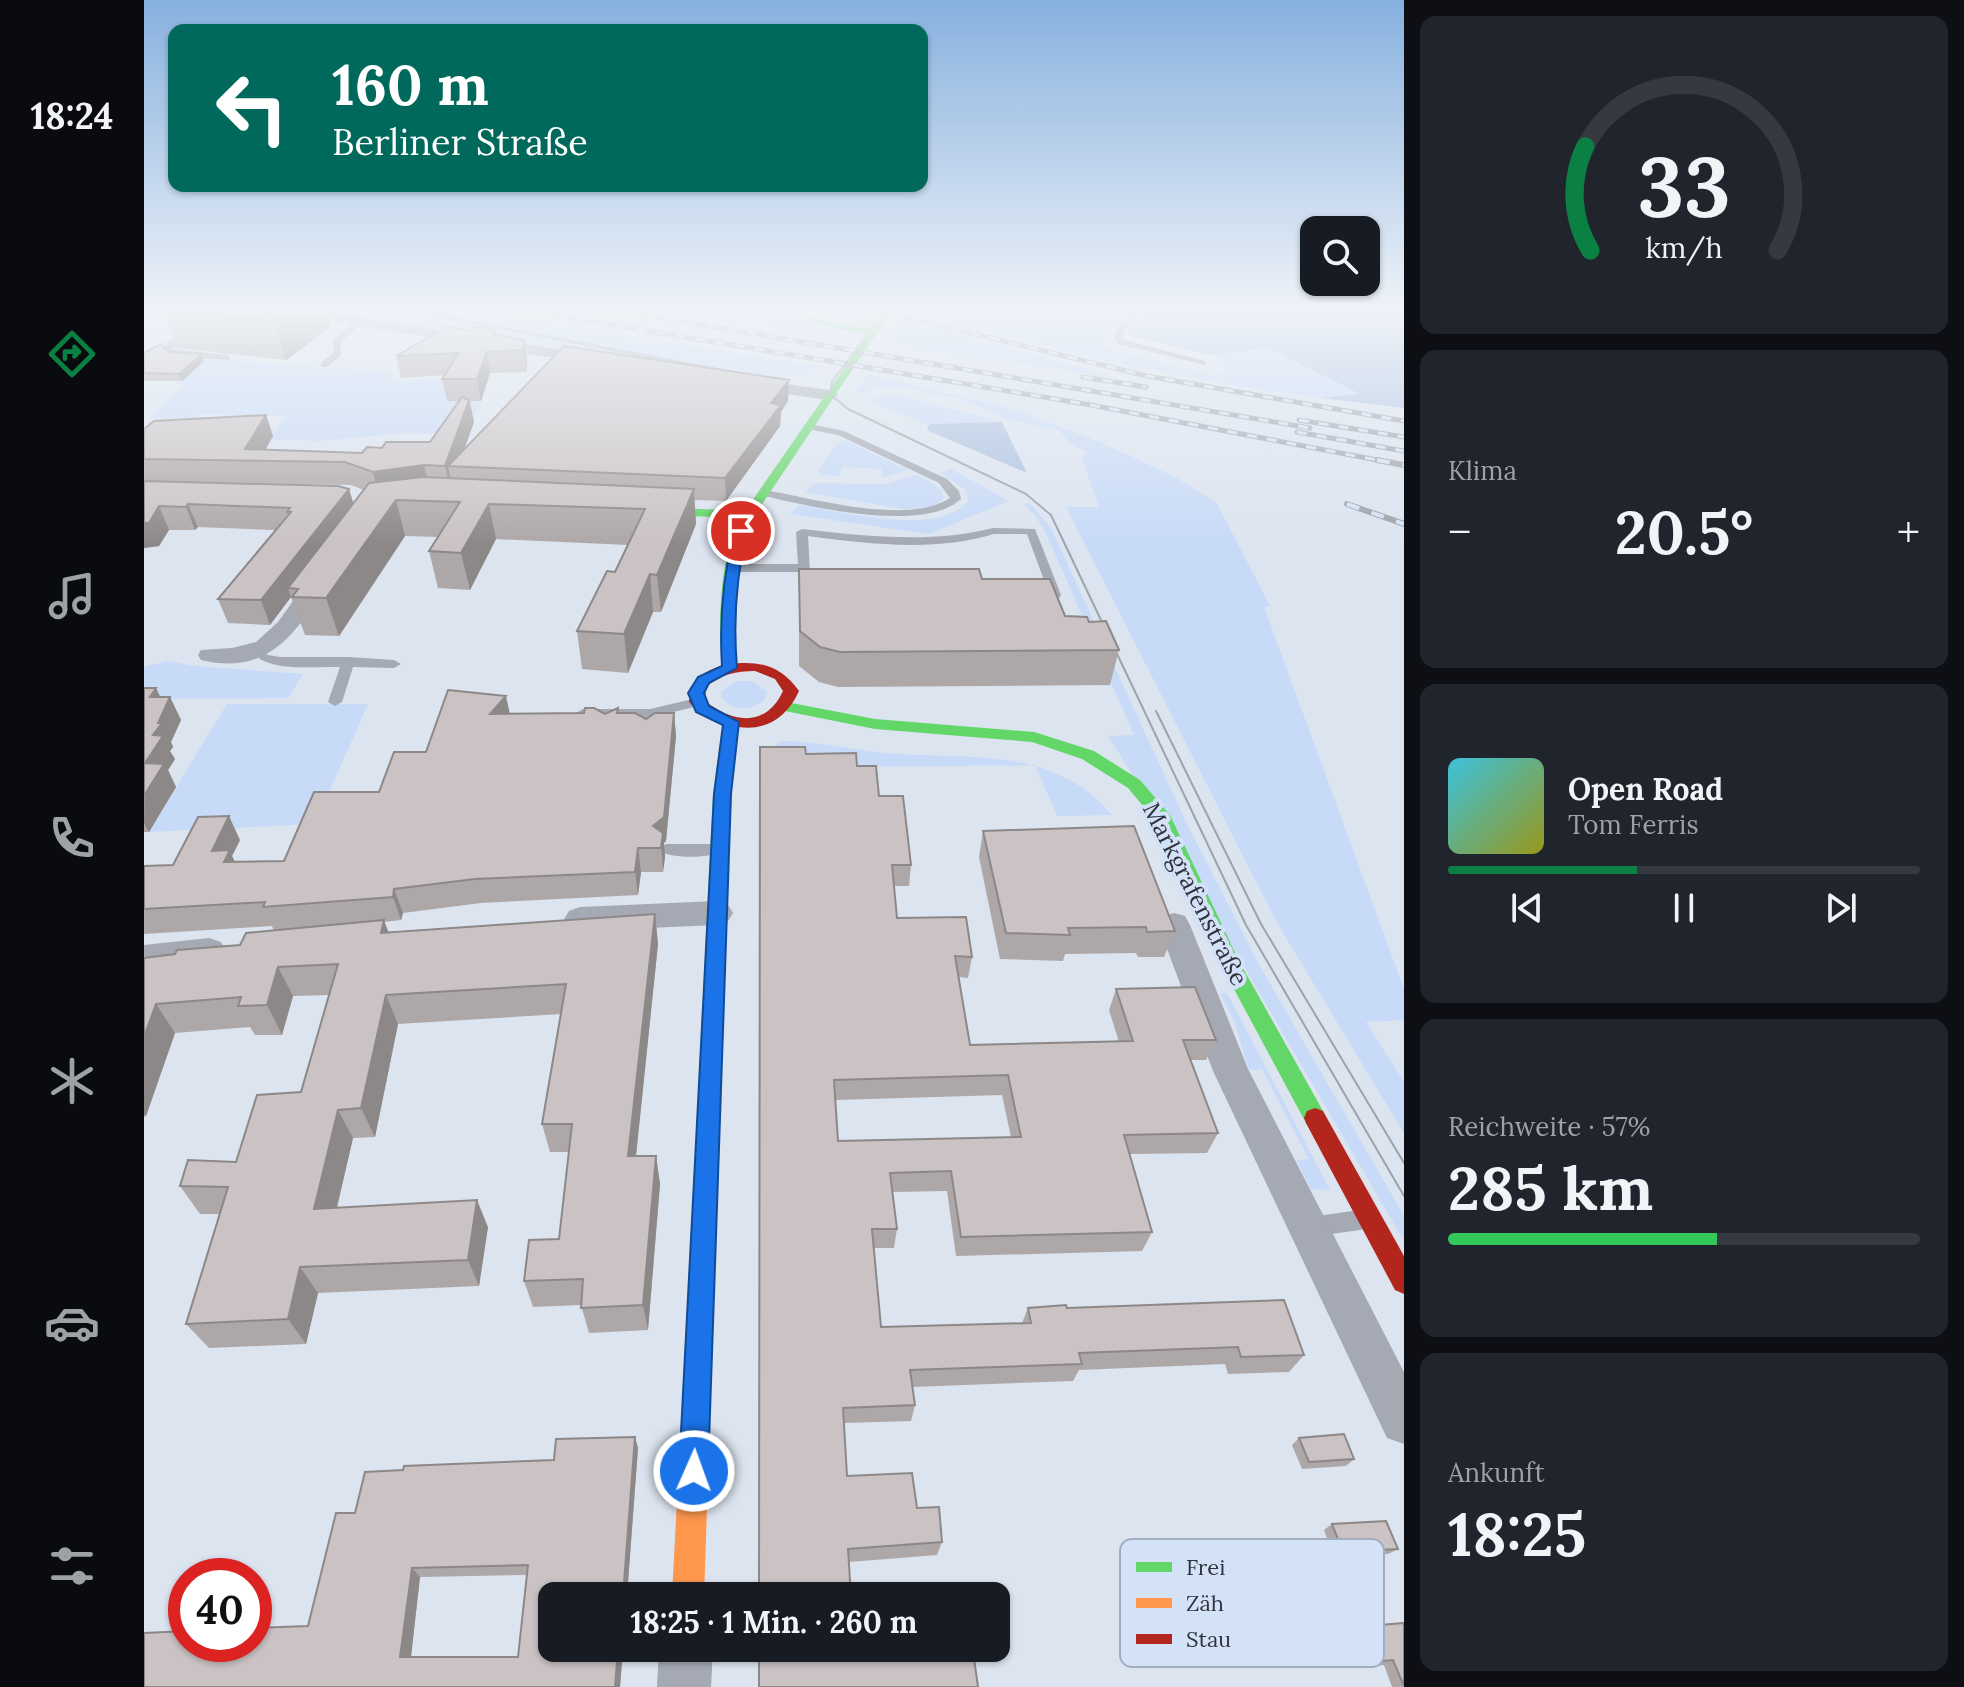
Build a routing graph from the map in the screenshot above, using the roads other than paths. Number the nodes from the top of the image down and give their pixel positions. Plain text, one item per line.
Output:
1 (778, 388) edge
2 (834, 388) edge
3 (786, 389) joint
4 (829, 395) junction
5 (810, 427) junction
6 (764, 493) junction
7 (621, 508) edge
8 (748, 515) junction
9 (330, 567) edge
10 (732, 568) junction
11 (803, 568) junction
12 (259, 652) junction
13 (210, 655) dead end
14 (348, 661) junction
15 (394, 664) dead end
16 (730, 668) junction
17 (335, 702) dead end
18 (697, 702) junction
19 (786, 707) junction
20 (571, 713) edge
21 (610, 713) junction
22 (650, 713) junction
23 (731, 722) junction
24 (607, 731) edge
25 (647, 736) edge
26 (666, 850) edge
27 (720, 850) junction
28 (717, 913) junction
29 (545, 922) edge
30 (1174, 925) edge
31 (236, 949) edge
32 (144, 958) edge
33 (1211, 964) junction
34 (1371, 1219) junction
35 (1310, 1227) junction
36 (1404, 1281) edge
37 (1404, 1421) edge
38 (689, 1582) edge
39 (685, 1662) edge
40 (684, 1687) edge

1 - 3 street
2 - 4 main road
3 - 4 street
4 - 5 main road
5 - 6 main road
5 - 6 lane
6 - 8 main road
7 - 8 main road
8 - 10 main road
9 - 12 street
10 - 11 lane
10 - 16 main road
11 - 11 lane
12 - 13 street
12 - 14 lane
14 - 15 lane
14 - 17 lane
16 - 18 main road
16 - 19 main road
18 - 22 lane
18 - 23 main road
19 - 23 main road
19 - 33 main road, Markgrafenstraße
20 - 21 lane
21 - 22 lane
21 - 24 lane
22 - 25 lane
23 - 27 main road
26 - 27 lane
27 - 28 main road
28 - 29 street
28 - 38 main road
30 - 33 street, Markgrafenstraße
31 - 32 street
33 - 34 main road, Markgrafenstraße
33 - 35 street, Markgrafenstraße
34 - 35 lane
34 - 36 main road, Markgrafenstraße
35 - 37 street, Markgrafenstraße
39 - 40 street

